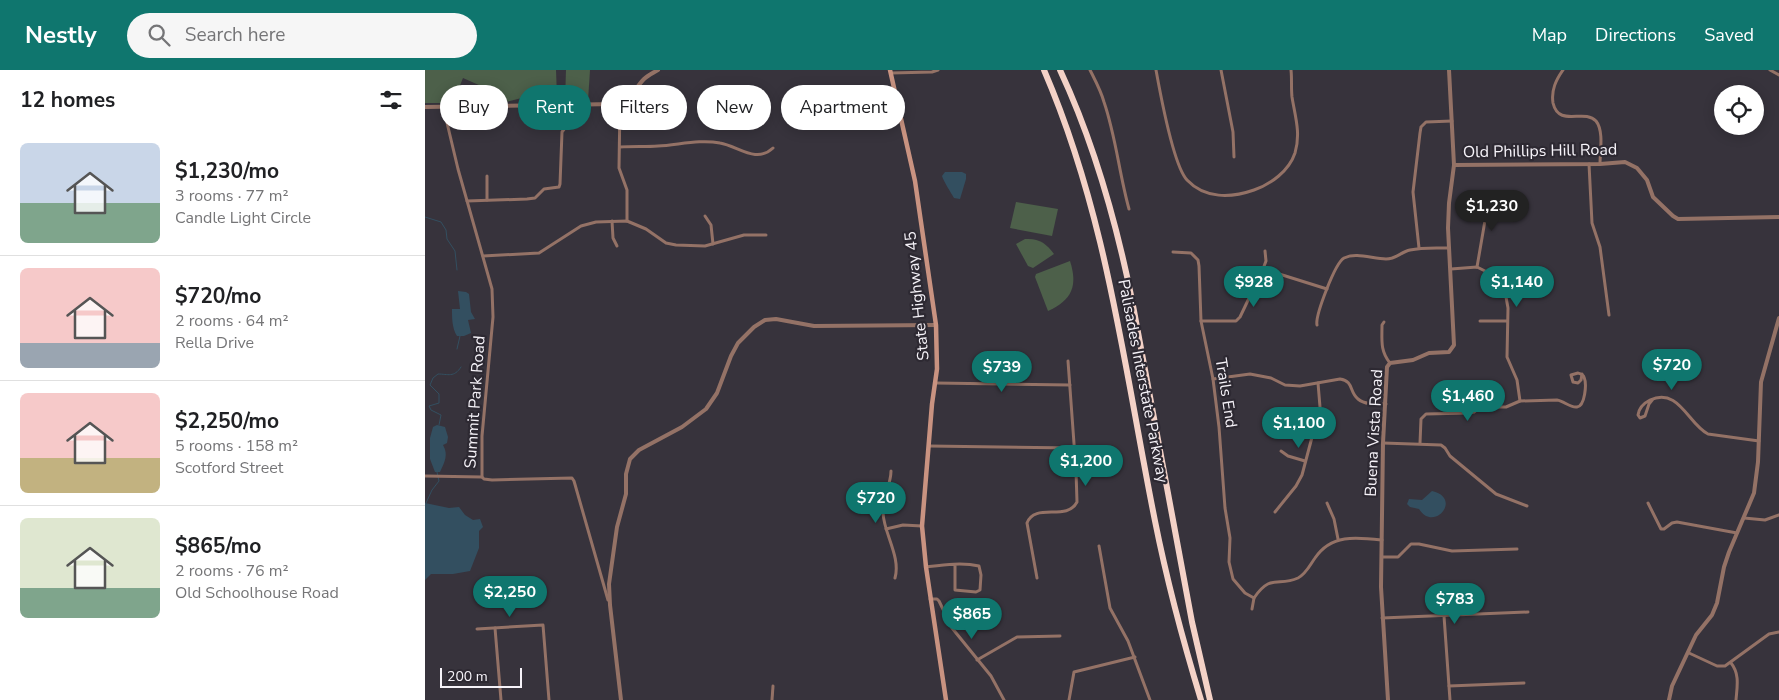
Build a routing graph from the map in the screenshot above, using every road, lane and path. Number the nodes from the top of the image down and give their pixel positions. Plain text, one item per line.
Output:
1 (658, 70) edge
2 (938, 70) edge
3 (1044, 70) edge
4 (1060, 70) edge
5 (1089, 70) edge
6 (1156, 70) edge
7 (1221, 70) edge
8 (1291, 70) edge
9 (1449, 70) edge
10 (1563, 70) edge
11 (1770, 70) edge
12 (890, 72) edge
13 (1779, 75) edge
14 (640, 85) edge
15 (440, 106) edge
16 (425, 107) edge
17 (1452, 121) junction
18 (449, 130) edge
19 (563, 130) edge
20 (620, 130) edge
21 (620, 146) junction
22 (773, 148) dead end
23 (1234, 157) dead end
24 (1589, 164) junction
25 (1600, 164) junction
26 (1453, 165) junction
27 (487, 176) dead end
28 (487, 200) junction
29 (1485, 201) dead end
30 (467, 202) junction
31 (1129, 209) dead end
32 (705, 216) dead end
33 (1779, 217) edge
34 (612, 221) junction
35 (627, 222) junction
36 (766, 235) dead end
37 (713, 244) junction
38 (617, 246) dead end
39 (1419, 248) junction
40 (1449, 248) junction
41 (1265, 251) dead end
42 (1173, 252) dead end
43 (483, 256) junction
44 (1477, 267) junction
45 (1263, 269) junction
46 (1451, 269) junction
47 (1327, 289) junction
48 (1609, 315) dead end
49 (1779, 318) edge
50 (1480, 321) dead end
51 (1507, 321) junction
52 (1201, 322) junction
53 (1384, 322) dead end
54 (936, 325) junction
55 (1317, 325) dead end
56 (1068, 361) dead end
57 (1390, 363) junction
58 (1582, 374) dead end
59 (1213, 379) junction
60 (936, 383) junction
61 (1318, 383) junction
62 (1070, 385) junction
63 (1653, 399) junction
64 (1520, 401) junction
65 (1386, 404) junction
66 (1759, 441) junction
67 (1383, 443) junction
68 (1420, 443) junction
69 (929, 446) junction
70 (1074, 448) junction
71 (1281, 451) dead end
72 (1305, 461) junction
73 (891, 471) dead end
74 (425, 476) edge
75 (482, 477) junction
76 (1327, 503) dead end
77 (1649, 503) dead end
78 (1527, 506) dead end
79 (1275, 512) dead end
80 (1779, 515) edge
81 (1744, 518) junction
82 (922, 526) junction
83 (886, 529) junction
84 (1737, 533) junction
85 (1338, 539) junction
86 (1382, 540) junction
87 (1099, 546) dead end
88 (1517, 549) dead end
89 (1382, 557) junction
90 (955, 565) junction
91 (926, 567) junction
92 (895, 578) dead end
93 (1037, 578) dead end
94 (1254, 598) junction
95 (930, 599) junction
96 (610, 605) junction
97 (1252, 609) dead end
98 (1528, 612) dead end
99 (1444, 616) junction
100 (1382, 618) junction
101 (495, 628) junction
102 (477, 629) dead end
103 (1779, 632) edge
104 (1060, 636) dead end
105 (1689, 653) junction
106 (1135, 657) junction
107 (977, 660) junction
108 (1731, 663) junction
109 (1524, 683) dead end
110 (773, 686) dead end
111 (1449, 686) junction
112 (501, 700) edge
113 (549, 700) edge
114 (621, 700) edge
115 (772, 700) edge
116 (946, 700) edge
117 (1004, 700) edge
118 (1069, 700) edge
119 (1150, 700) edge
120 (1201, 700) edge
121 (1210, 700) edge
122 (1388, 700) edge
123 (1450, 700) edge
124 (1669, 700) edge
125 (1736, 700) edge

1 - 14 street
2 - 12 street
3 - 120 highway, Palisades Interstate Parkway
4 - 121 highway, Palisades Interstate Parkway
5 - 31 street
6 - 8 street
7 - 23 street
9 - 17 street, Buena Vista Road
10 - 25 street
11 - 13 street
12 - 54 main road, State Highway 45
15 - 16 street
17 - 26 street, Buena Vista Road
17 - 39 street
18 - 30 street, Summit Park Road
19 - 28 street
20 - 21 street
21 - 22 street
21 - 35 street
24 - 25 street, Old Phillips Hill Road
24 - 26 street, Old Phillips Hill Road
24 - 48 street
25 - 33 street, Old Phillips Hill Road
26 - 40 street, Buena Vista Road
27 - 28 street
28 - 30 street
29 - 44 street
30 - 43 street, Summit Park Road
32 - 37 street
34 - 35 street
34 - 38 street
34 - 43 street
35 - 37 street
36 - 37 street
39 - 40 street
39 - 47 street
40 - 46 street, Buena Vista Road
41 - 45 street
42 - 52 street, Trails End
43 - 75 street, Summit Park Road
44 - 46 street
44 - 51 street
45 - 47 street
45 - 52 street
46 - 57 street, Buena Vista Road
47 - 55 street
49 - 66 street
50 - 51 street
51 - 64 street
52 - 59 street, Trails End
53 - 57 street
54 - 60 main road, State Highway 45
54 - 96 street
56 - 62 street
57 - 65 street, Buena Vista Road
58 - 64 street
59 - 61 street
59 - 94 street, Trails End
60 - 62 street
60 - 69 main road, State Highway 45
61 - 65 street
61 - 72 street
62 - 70 street
63 - 63 street
63 - 66 street
64 - 68 street
65 - 67 street, Buena Vista Road
66 - 81 street
67 - 68 street
67 - 86 street, Buena Vista Road
68 - 78 street
69 - 70 street
69 - 82 main road, State Highway 45
70 - 93 street
71 - 72 street
72 - 79 street
73 - 83 street
74 - 75 street
75 - 96 street, Summit Park Road
76 - 85 street
77 - 84 street
80 - 81 street
81 - 84 street
82 - 83 street
82 - 91 main road, State Highway 45
83 - 92 street
84 - 105 street
85 - 86 street
85 - 94 street
86 - 89 street, Buena Vista Road
87 - 106 street
88 - 89 street
89 - 100 street, Buena Vista Road
90 - 90 street
90 - 91 street
91 - 95 main road, State Highway 45
94 - 97 street
95 - 107 street
95 - 116 main road, State Highway 45
96 - 114 street, Summit Park Road
98 - 99 street
99 - 100 street
99 - 111 street
100 - 122 street, Buena Vista Road
101 - 102 street
101 - 112 street
101 - 113 street
103 - 108 street
104 - 107 street
105 - 108 street
105 - 124 street
106 - 118 street
106 - 119 street
107 - 117 street
108 - 125 street
109 - 111 street
110 - 115 street
111 - 123 street

